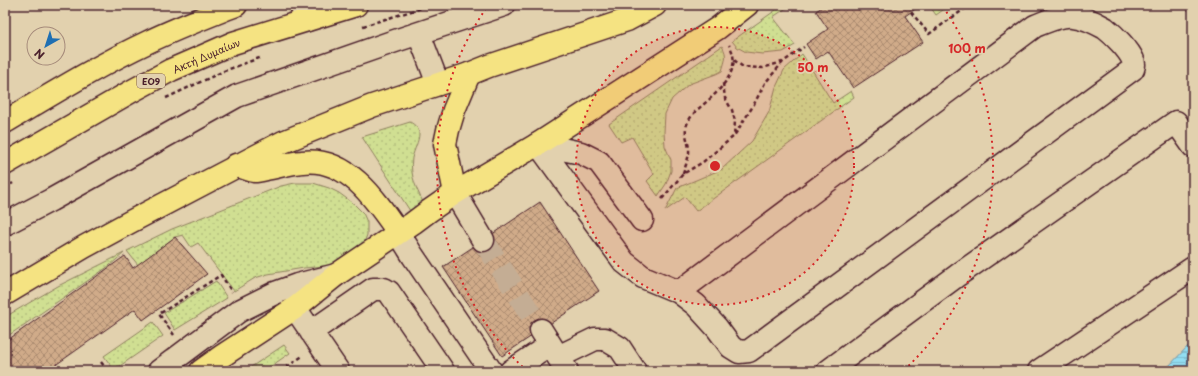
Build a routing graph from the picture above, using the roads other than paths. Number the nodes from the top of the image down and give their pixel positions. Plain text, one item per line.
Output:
1 (236, 5) edge
2 (356, 5) edge
3 (504, 5) edge
4 (655, 5) edge
5 (747, 5) edge
6 (1074, 10) edge
7 (304, 12) edge
8 (419, 34) junction
9 (469, 74) junction
10 (438, 84) junction
11 (5, 122) edge
12 (538, 144) junction
13 (1193, 146) edge
14 (5, 164) edge
15 (236, 166) junction
16 (455, 193) junction
17 (642, 220) dead end
18 (5, 224) edge
19 (398, 232) junction
20 (483, 240) tunnel mouth
21 (1193, 268) edge
22 (336, 275) junction
23 (679, 292) junction
24 (5, 294) edge
25 (296, 308) junction
26 (311, 332) junction
27 (554, 351) edge
28 (159, 371) edge
29 (201, 371) edge
30 (338, 371) edge
31 (443, 371) edge
32 (491, 371) edge
33 (511, 371) edge
34 (635, 371) edge
35 (828, 371) edge
36 (1040, 371) edge

1 - 11 main road
2 - 7 main road, Ακτή Δυμαίων / ΕΟ9
3 - 8 lane
4 - 9 main road
5 - 12 main road
6 - 23 lane
6 - 23 lane
7 - 14 main road, Ακτή Δυμαίων / ΕΟ9
8 - 10 lane
8 - 18 lane
9 - 10 main road
9 - 16 main road
10 - 15 main road
12 - 16 main road
12 - 17 lane
12 - 23 lane
13 - 35 lane
15 - 19 main road
15 - 24 main road
16 - 19 main road
16 - 20 lane
19 - 22 main road
19 - 32 lane
21 - 36 lane
22 - 25 main road
22 - 28 lane
25 - 26 lane
25 - 29 main road
26 - 30 lane
26 - 31 lane
27 - 33 lane
27 - 34 lane

